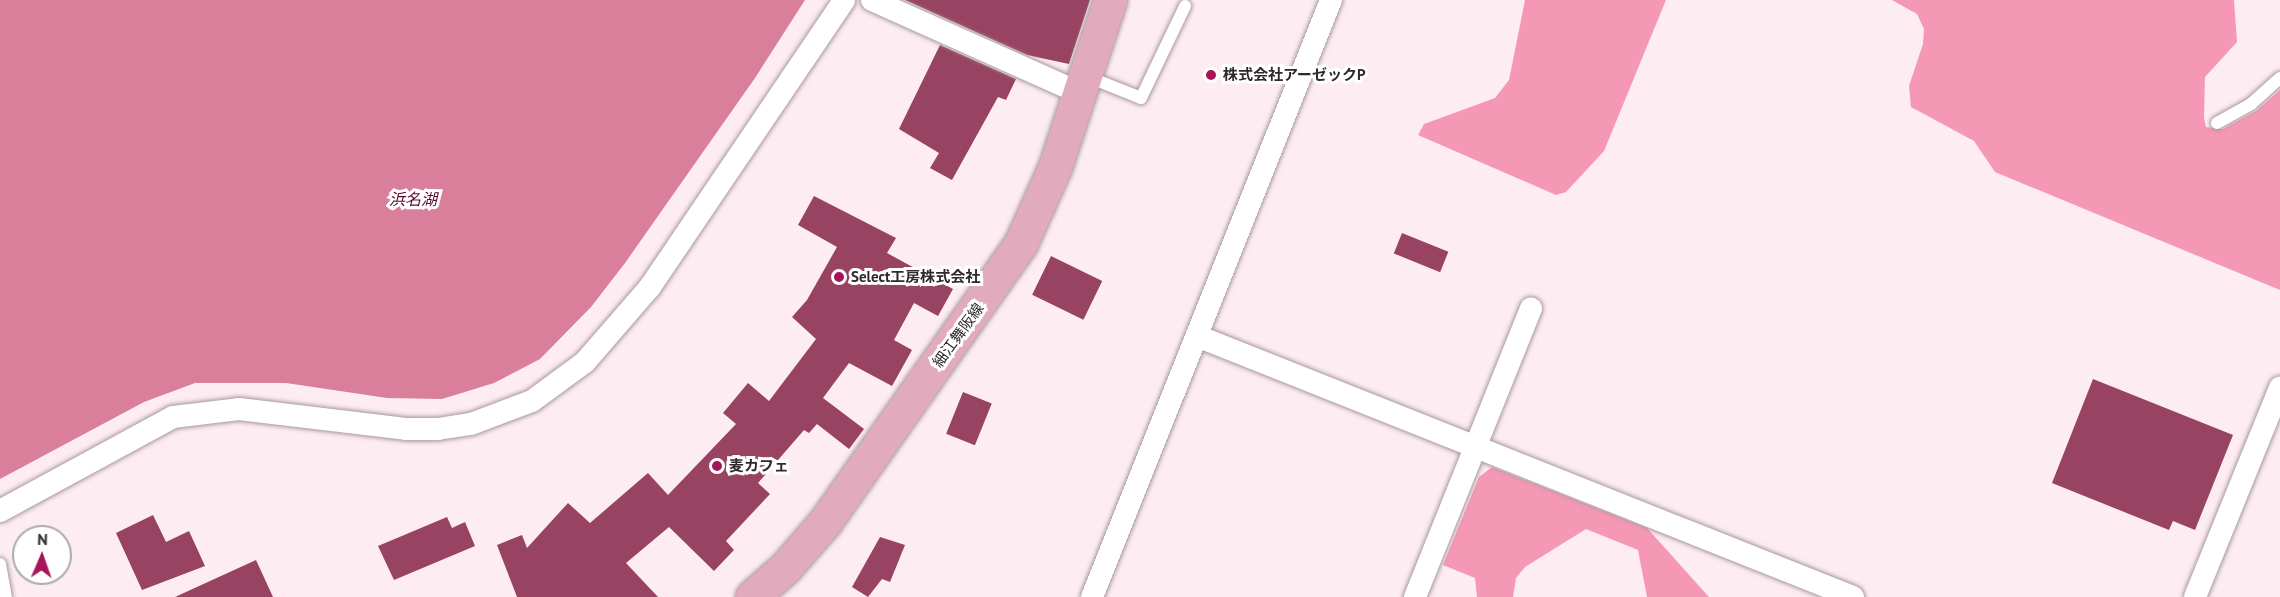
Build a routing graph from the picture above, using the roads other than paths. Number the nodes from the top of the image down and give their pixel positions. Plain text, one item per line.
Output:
1 (844, 0) edge
2 (872, 0) edge
3 (1110, 0) edge
4 (1331, 0) edge
5 (1185, 6) dead end
6 (2280, 78) edge
7 (1083, 84) junction
8 (2217, 123) dead end
9 (1531, 309) dead end
10 (1197, 336) junction
11 (2280, 388) edge
12 (1475, 447) junction
13 (0, 511) edge
14 (0, 564) edge
15 (6, 597) edge
16 (752, 597) edge
17 (1092, 597) edge
18 (1415, 597) edge
19 (1853, 597) edge
20 (2194, 597) edge

1 - 13 street
2 - 7 street
3 - 7 main road, 細江舞阪線
4 - 10 street
5 - 7 lane
6 - 8 lane
7 - 16 main road, 細江舞阪線
9 - 12 street
10 - 12 street
10 - 17 street
11 - 20 street
12 - 18 street
12 - 19 street
14 - 15 lane

